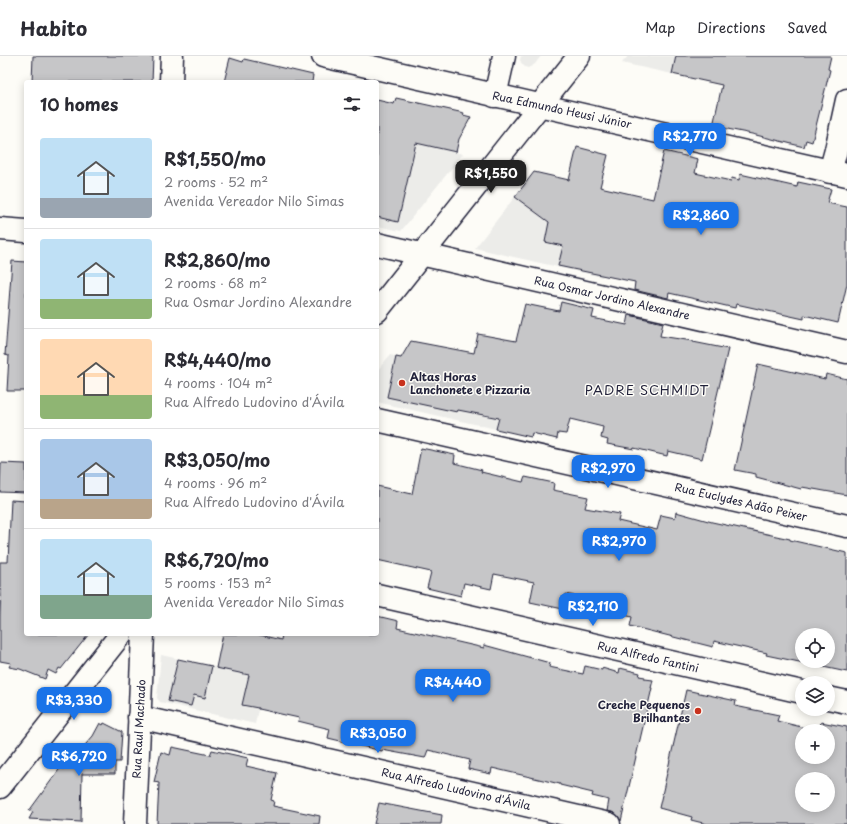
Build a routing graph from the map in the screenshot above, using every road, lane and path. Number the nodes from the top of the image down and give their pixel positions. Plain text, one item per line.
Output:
1 (172, 56) edge
2 (326, 56) edge
3 (504, 56) edge
4 (579, 56) edge
5 (171, 80) edge
6 (495, 96) junction
7 (847, 100) edge
8 (540, 106) junction
9 (839, 173) edge
10 (0, 229) edge
11 (24, 231) edge
12 (379, 244) edge
13 (421, 255) junction
14 (379, 308) edge
15 (847, 352) edge
16 (379, 420) edge
17 (847, 526) edge
18 (379, 595) edge
19 (119, 636) edge
20 (143, 636) edge
21 (795, 690) edge
22 (835, 699) edge
23 (847, 702) edge
24 (139, 717) junction
25 (0, 787) edge
26 (135, 824) edge
27 (609, 824) edge

1 - 5 street
2 - 6 street, Rua Edmundo Heusi Júnior
3 - 6 street
4 - 8 street
6 - 8 street, Rua Edmundo Heusi Júnior
7 - 9 street
8 - 9 street, Rua Edmundo Heusi Júnior
8 - 13 street
10 - 11 street
12 - 13 street, Rua Osmar Jordino Alexandre
13 - 14 street
13 - 15 street, Rua Osmar Jordino Alexandre
16 - 17 street, Rua Euclydes Adão Peixer
18 - 21 street, Rua Alfredo Fantini
19 - 25 street
20 - 24 street, Rua Raul Machado
22 - 23 street
24 - 26 street, Rua Raul Machado
24 - 27 street, Rua Alfredo Ludovino d'Ávila

